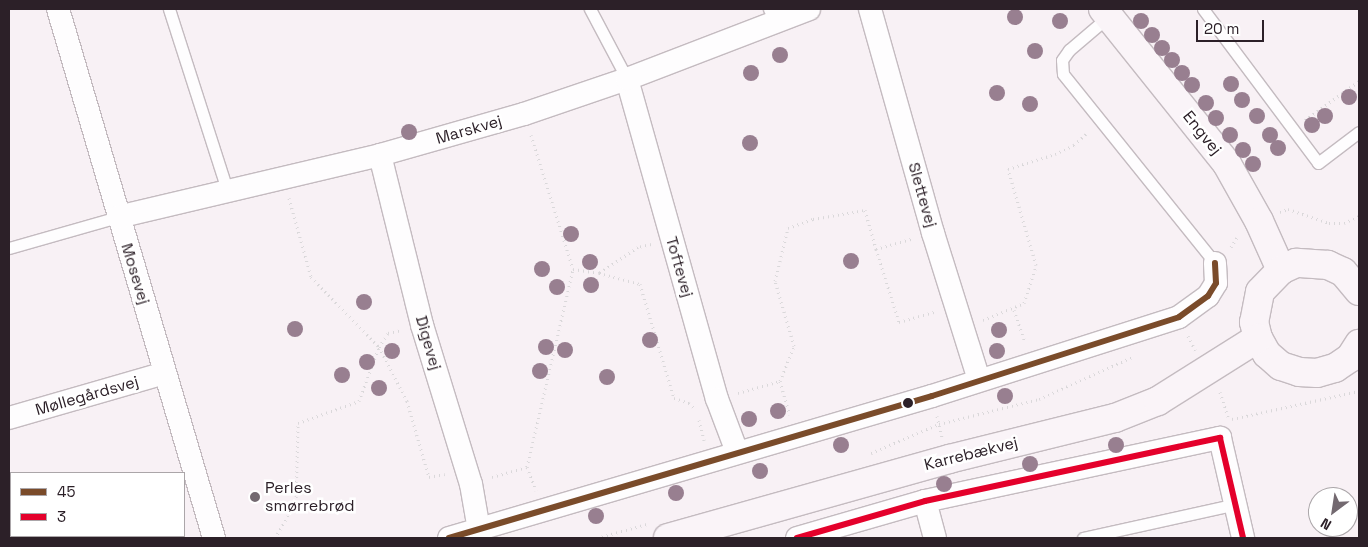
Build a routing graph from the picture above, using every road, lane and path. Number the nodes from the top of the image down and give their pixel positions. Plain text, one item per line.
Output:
1 (58, 9) edge
2 (170, 9) edge
3 (590, 9) edge
4 (809, 9) edge
5 (870, 9) edge
6 (1203, 9) edge
7 (1106, 12) edge
8 (772, 16) edge
9 (627, 79) junction
10 (1359, 81) edge
11 (524, 114) junction
12 (1099, 122) junction
13 (1293, 129) junction
14 (1359, 132) edge
15 (380, 155) junction
16 (284, 178) junction
17 (228, 192) junction
18 (1359, 216) edge
19 (118, 217) junction
20 (1259, 222) junction
21 (933, 233) junction
22 (672, 240) junction
23 (9, 248) edge
24 (876, 248) junction
25 (1215, 262) joint
26 (573, 268) junction
27 (1282, 270) junction
28 (599, 273) junction
29 (1354, 273) edge
30 (1014, 310) junction
31 (960, 316) junction
32 (1179, 318) junction
33 (422, 325) junction
34 (1258, 338) junction
35 (1359, 344) edge
36 (379, 347) junction
37 (1032, 364) junction
38 (1205, 371) junction
39 (166, 373) junction
40 (979, 380) junction
41 (780, 381) junction
42 (1359, 392) edge
43 (932, 396) junction
44 (717, 399) junction
45 (9, 418) edge
46 (1225, 429) junction
47 (796, 435) junction
48 (737, 452) junction
49 (949, 459) junction
50 (710, 461) junction
51 (527, 467) junction
52 (471, 484) junction
53 (925, 501) junction
54 (1236, 504) junction
55 (543, 510) junction
56 (479, 530) junction
57 (214, 538) edge
58 (275, 538) edge
59 (449, 538) edge
60 (668, 538) edge
61 (796, 538) edge
62 (935, 538) edge
63 (1083, 538) edge
64 (1243, 538) edge

1 - 19 street, Mosevej
2 - 17 lane
3 - 9 lane
4 - 8 street, Marskvej
5 - 21 street, Slettevej
6 - 13 lane
7 - 12 lane
7 - 20 street, Engvej
8 - 9 street, Marskvej
9 - 11 street, Marskvej
9 - 22 street, Toftevej
10 - 13 path
11 - 15 street, Marskvej
11 - 26 path
12 - 25 lane
12 - 30 path
13 - 14 lane
15 - 16 street, Marskvej
15 - 33 street, Digevej
16 - 17 street, Marskvej
16 - 36 path
17 - 19 street, Marskvej
18 - 20 path
19 - 23 lane
19 - 39 street, Mosevej
20 - 27 street, Engvej
21 - 24 path
21 - 31 street, Slettevej
22 - 28 path
22 - 44 street, Toftevej
24 - 31 path
24 - 41 path
25 - 32 street
26 - 28 path
26 - 51 path
27 - 29 street
27 - 34 street
28 - 50 path
30 - 31 path
30 - 37 path
31 - 40 street, Slettevej
32 - 37 street
32 - 38 path
33 - 36 path
33 - 52 street, Digevej
34 - 35 street
34 - 38 street, Karrebækvej
36 - 52 path
36 - 58 path
37 - 40 street
38 - 46 path
38 - 49 street, Karrebækvej
39 - 45 street, Møllegårdsvej
39 - 57 street, Mosevej
40 - 43 street
41 - 44 path
41 - 47 path
42 - 46 path
43 - 47 street
43 - 49 path
44 - 48 street, Toftevej
46 - 53 street
46 - 54 street
47 - 48 street
48 - 50 street
49 - 60 street, Karrebækvej
50 - 55 street
51 - 52 path
51 - 55 path
52 - 56 street, Digevej
53 - 61 street
53 - 62 street
54 - 63 lane
54 - 64 street
55 - 56 street
56 - 59 street

